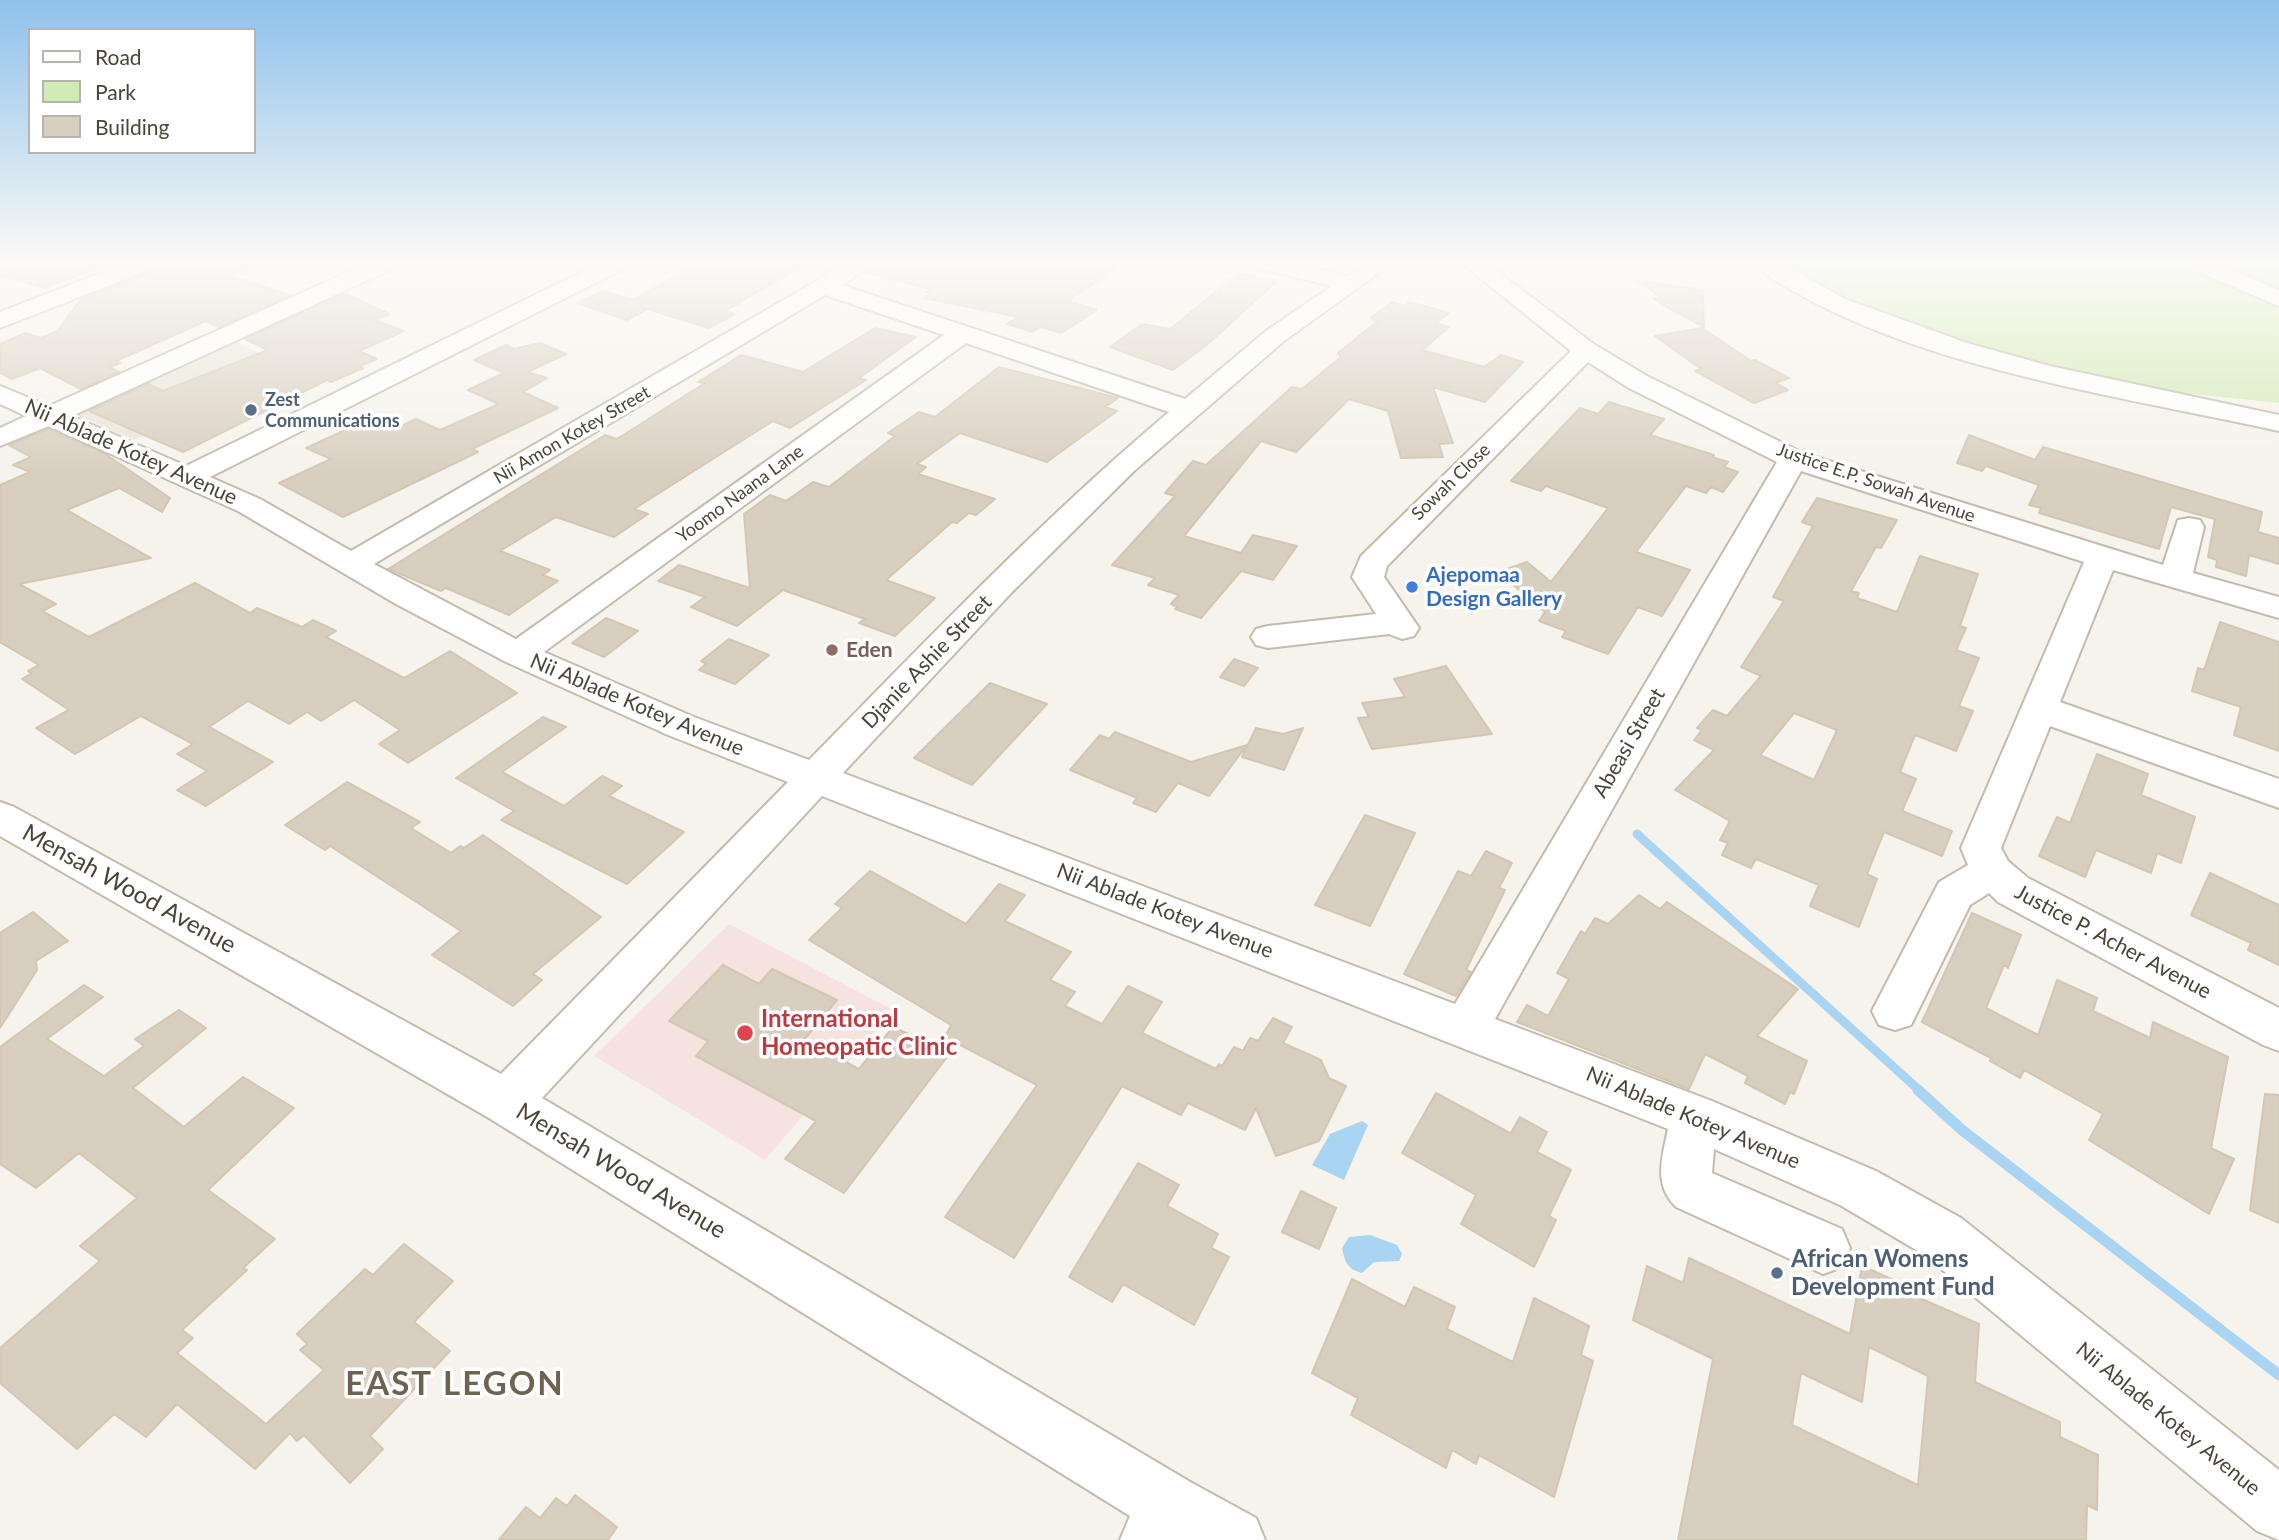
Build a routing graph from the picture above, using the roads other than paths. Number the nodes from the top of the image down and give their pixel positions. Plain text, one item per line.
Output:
1 (229, 334) edge
2 (474, 334) edge
3 (744, 334) edge
4 (962, 334) joint
5 (1278, 334) edge
6 (1564, 334) edge
7 (1912, 334) edge
8 (1586, 351) junction
9 (0, 394) edge
10 (1186, 409) junction
11 (50, 415) junction
12 (2279, 423) edge
13 (0, 438) edge
14 (1793, 459) junction
15 (188, 476) junction
16 (2189, 527) dead end
17 (2102, 557) junction
18 (351, 564) junction
19 (2176, 579) junction
20 (2279, 608) edge
21 (1268, 637) dead end
22 (518, 654) junction
23 (2038, 708) junction
24 (815, 777) junction
25 (2279, 794) edge
26 (0, 817) edge
27 (1992, 871) junction
28 (1895, 1011) dead end
29 (1466, 1027) junction
30 (2279, 1031) edge
31 (506, 1101) junction
32 (1695, 1117) junction
33 (1823, 1248) dead end
34 (2279, 1509) edge
35 (1161, 1522) edge
36 (1234, 1540) edge

1 - 11 street
2 - 15 street
3 - 18 street, Nii Amon Kotey Street
4 - 10 street
4 - 22 street, Yoomo Naana Lane
5 - 10 street, Djanie Ashie Street
6 - 8 street, Justice E.P. Sowah Avenue
7 - 12 street
8 - 14 street, Justice E.P. Sowah Avenue
8 - 21 street, Sowah Close
9 - 11 street, Nii Ablade Kotey Avenue
10 - 24 street, Djanie Ashie Street
11 - 13 street
11 - 15 street, Nii Ablade Kotey Avenue
14 - 17 street, Justice E.P. Sowah Avenue
14 - 29 street, Abeasi Street
15 - 18 street, Nii Ablade Kotey Avenue
16 - 19 street
17 - 19 street, Justice E.P. Sowah Avenue
17 - 23 street, Justice P. Acher Avenue
18 - 22 street, Nii Ablade Kotey Avenue
19 - 20 street, Justice E.P. Sowah Avenue
22 - 24 street, Nii Ablade Kotey Avenue
23 - 25 street
23 - 27 street, Justice P. Acher Avenue
24 - 29 street, Nii Ablade Kotey Avenue
24 - 31 street, Djanie Ashie Street
26 - 31 street, Mensah Wood Avenue
27 - 28 street
27 - 30 street, Justice P. Acher Avenue
29 - 32 street, Nii Ablade Kotey Avenue
31 - 35 street, Mensah Wood Avenue
32 - 33 street
32 - 34 street, Nii Ablade Kotey Avenue
35 - 36 street, Mensah Wood Avenue

